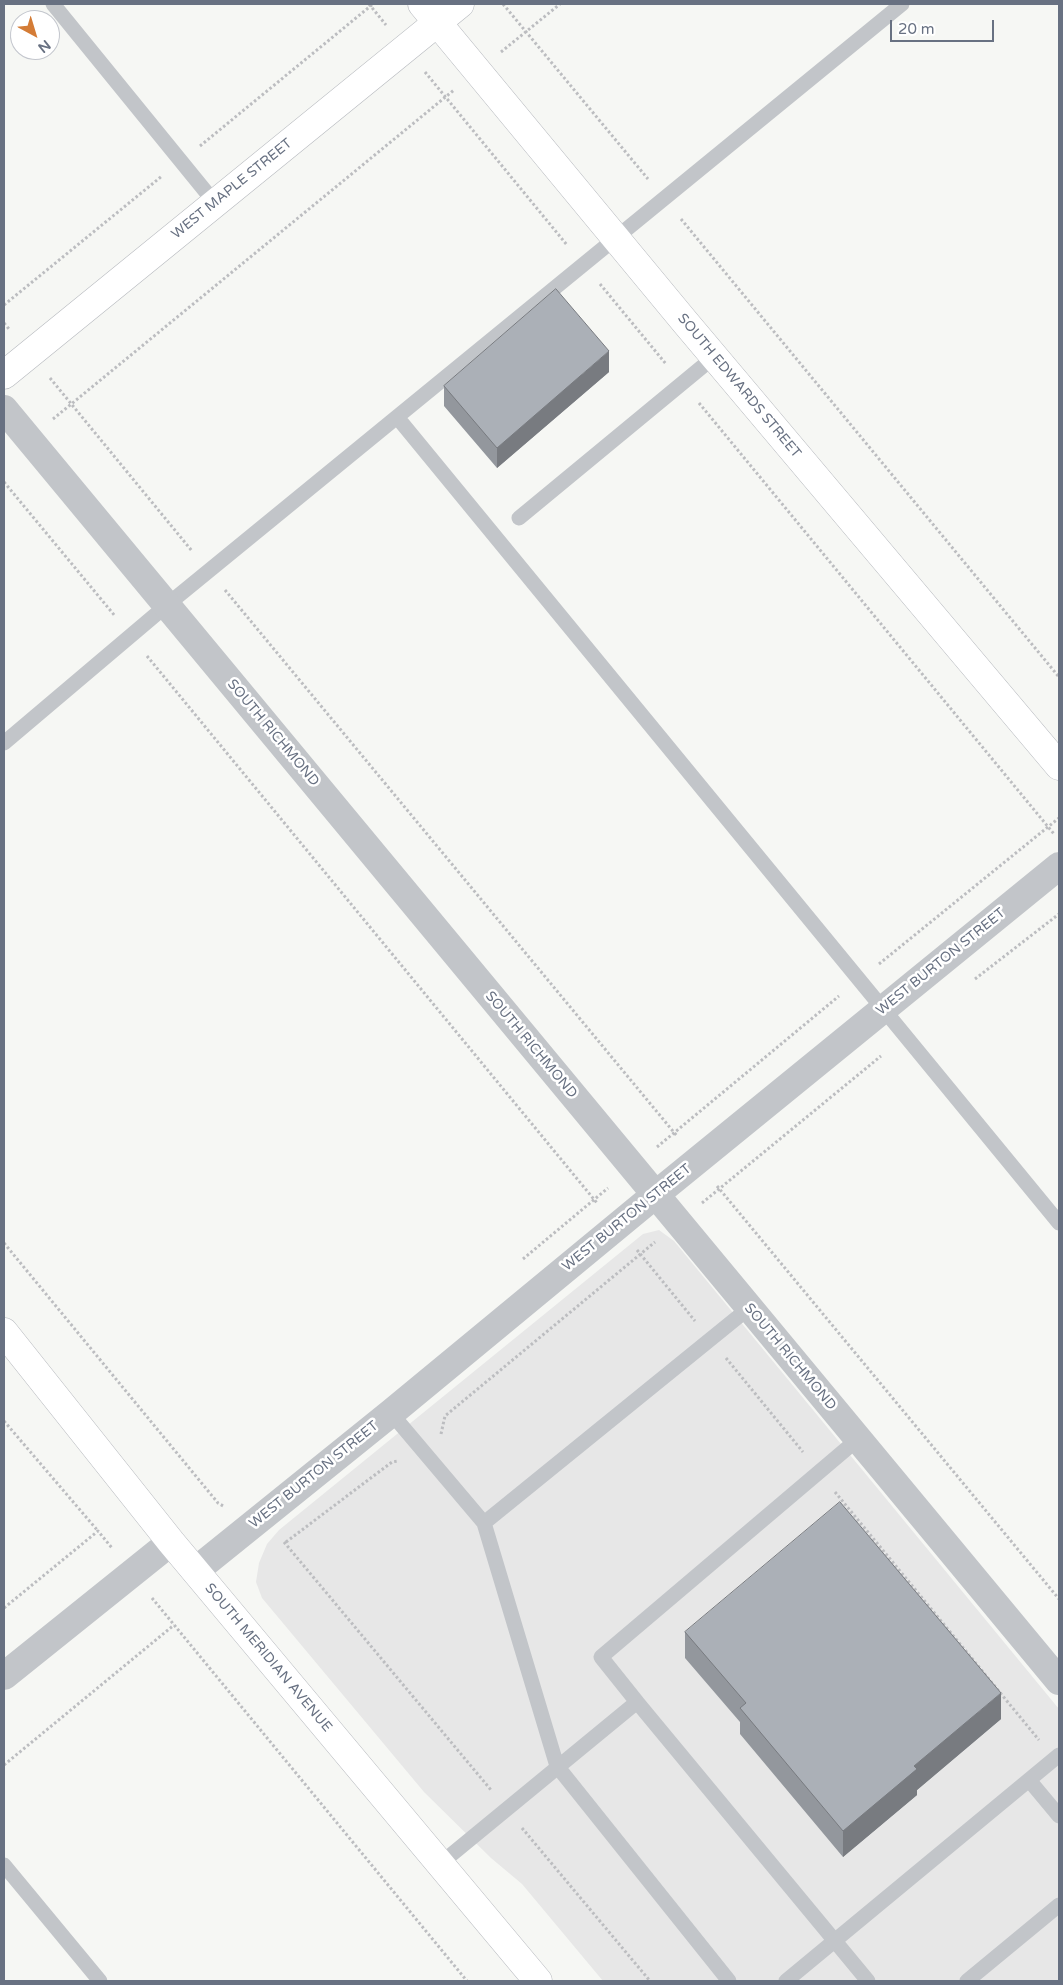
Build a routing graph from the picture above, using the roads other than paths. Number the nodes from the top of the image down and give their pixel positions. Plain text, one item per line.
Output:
1 (52, 4) edge
2 (460, 4) edge
3 (902, 4) edge
4 (430, 13) edge
5 (215, 203) junction
6 (616, 238) junction
7 (714, 356) junction
8 (4, 375) edge
9 (4, 409) edge
10 (397, 417) junction
11 (519, 518) dead end
12 (167, 605) junction
13 (4, 743) edge
14 (1059, 766) edge
15 (1059, 866) edge
16 (883, 1010) junction
17 (655, 1195) junction
18 (1059, 1223) edge
19 (749, 1308) junction
20 (4, 1332) edge
21 (391, 1414) junction
22 (858, 1438) junction
23 (484, 1523) junction
24 (171, 1542) junction
25 (195, 1571) junction
26 (4, 1676) edge
27 (1059, 1681) edge
28 (637, 1702) junction
29 (1057, 1757) edge
30 (557, 1766) junction
31 (1029, 1780) junction
32 (1059, 1816) edge
33 (440, 1864) junction
34 (4, 1865) edge
35 (1059, 1905) edge
36 (834, 1942) junction
37 (100, 1981) edge
38 (538, 1981) edge
39 (729, 1981) edge
40 (786, 1981) edge
41 (868, 1981) edge
42 (967, 1981) edge

1 - 5 lane
2 - 4 street, WEST MAPLE STREET
3 - 6 lane
4 - 5 street, WEST MAPLE STREET
4 - 6 street, SOUTH EDWARDS STREET
5 - 8 street, WEST MAPLE STREET
6 - 7 street, SOUTH EDWARDS STREET
6 - 10 lane
7 - 11 lane
7 - 14 street, SOUTH EDWARDS STREET
9 - 12 street, SOUTH RICHMOND
10 - 12 lane
10 - 16 lane
12 - 13 lane
12 - 17 street, SOUTH RICHMOND
15 - 16 street, WEST BURTON STREET
16 - 17 street, WEST BURTON STREET
16 - 18 lane
17 - 19 street, SOUTH RICHMOND
17 - 21 street, WEST BURTON STREET
19 - 22 street, SOUTH RICHMOND
19 - 23 lane
20 - 24 street, SOUTH MERIDIAN AVENUE
21 - 23 lane
21 - 25 street, WEST BURTON STREET
22 - 27 street, SOUTH RICHMOND
22 - 28 lane
23 - 30 lane
24 - 25 street, SOUTH MERIDIAN AVENUE
24 - 26 street
25 - 33 street, SOUTH MERIDIAN AVENUE
28 - 30 lane
28 - 36 lane
29 - 31 lane
30 - 33 lane
30 - 39 lane
31 - 32 lane
31 - 36 lane
33 - 38 street, SOUTH MERIDIAN AVENUE
34 - 37 lane
35 - 42 lane
36 - 40 lane
36 - 41 lane

